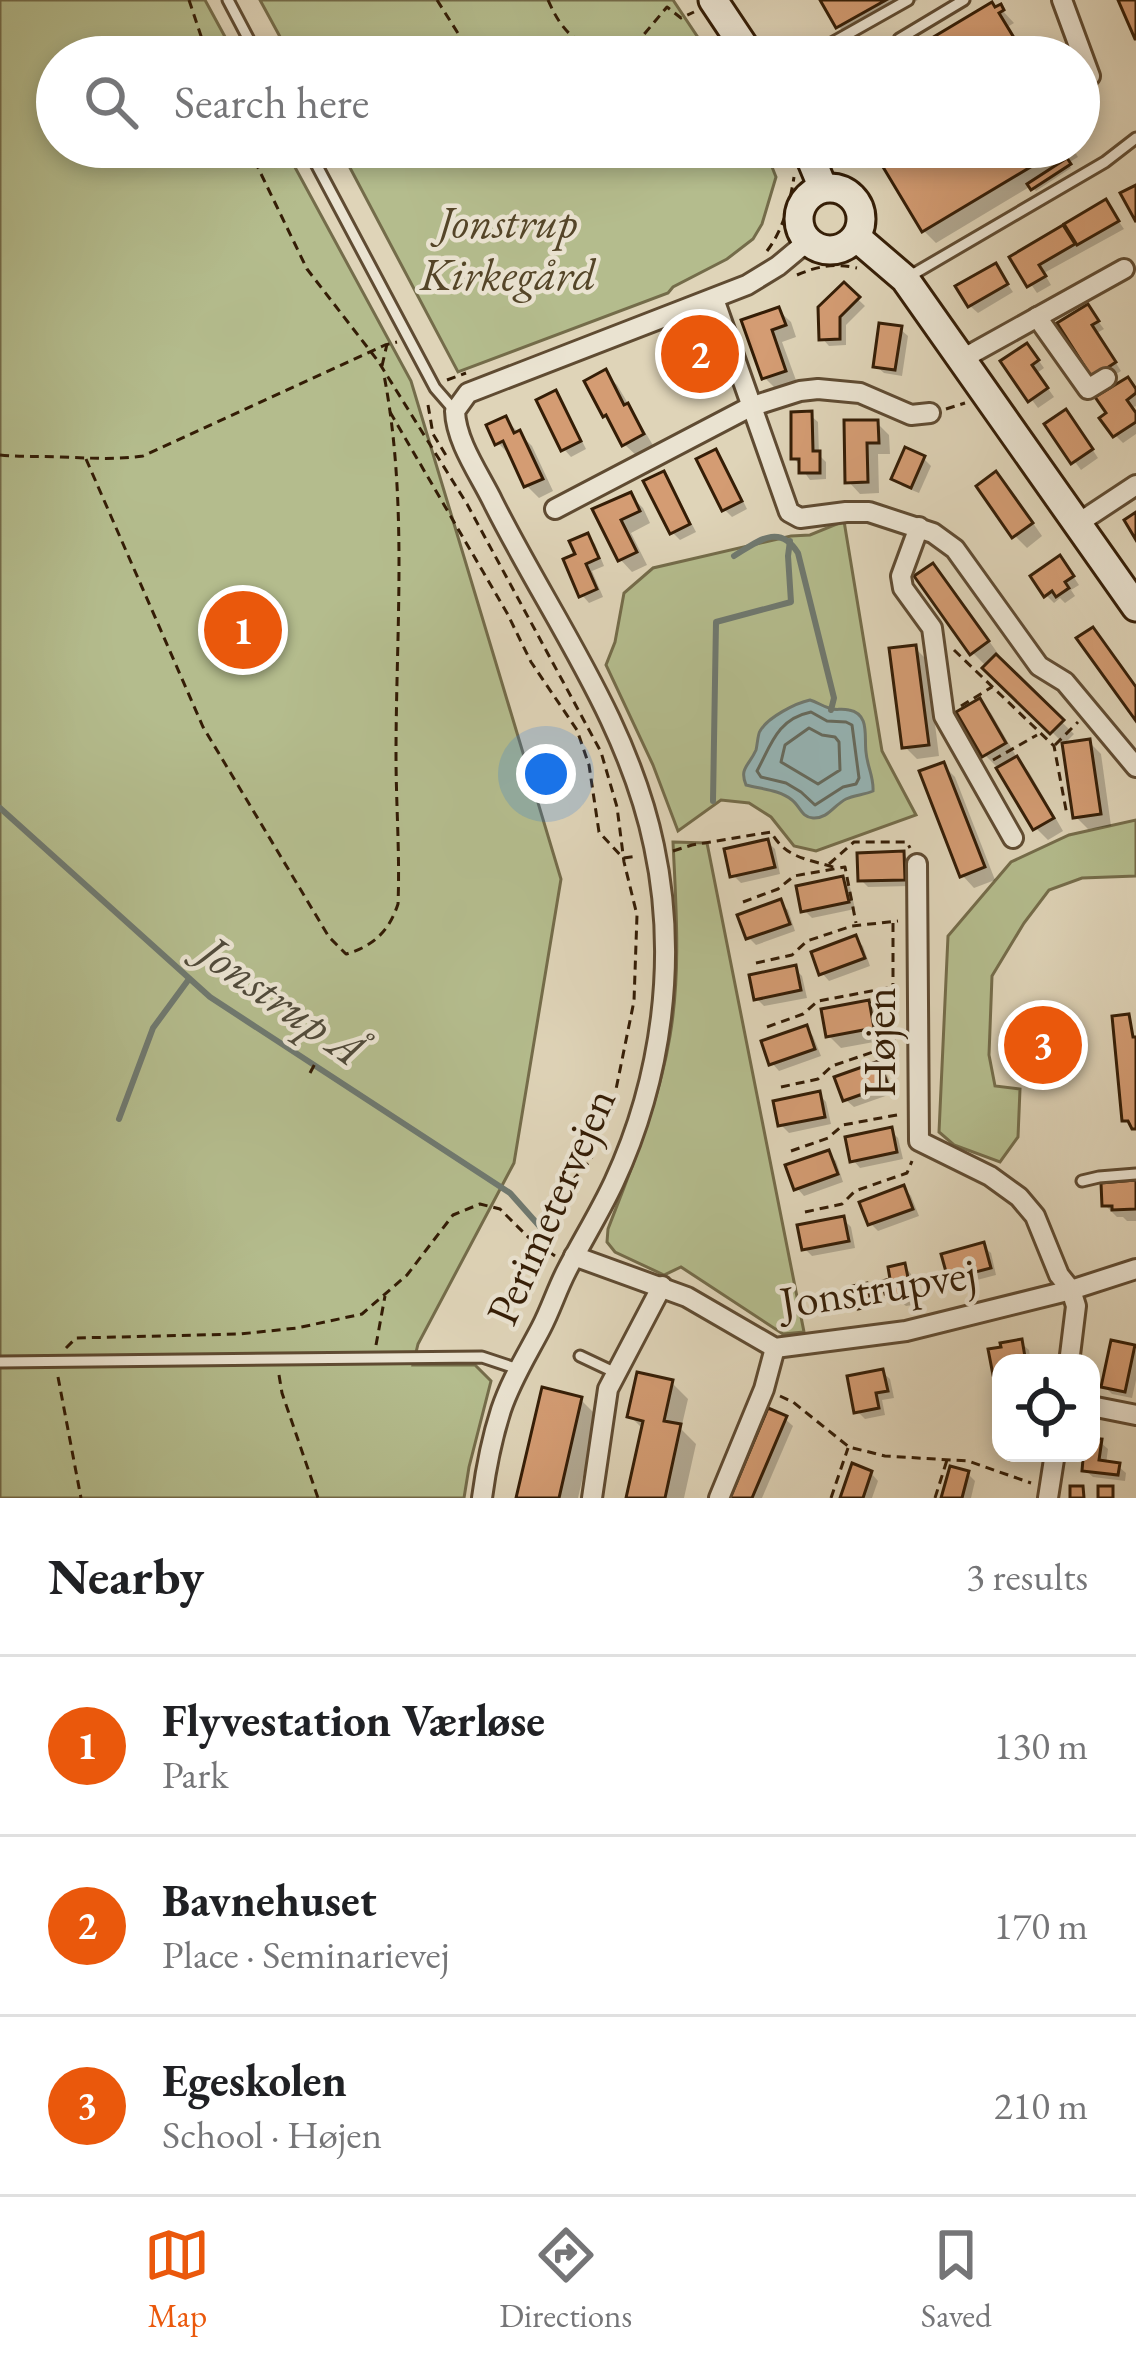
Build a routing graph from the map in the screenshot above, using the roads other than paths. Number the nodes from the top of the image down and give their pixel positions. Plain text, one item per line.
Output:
1 (228, 0) edge
2 (908, 0) edge
3 (964, 0) edge
4 (1062, 0) edge
5 (704, 6) edge
6 (248, 36) edge
7 (732, 36) edge
8 (844, 36) edge
9 (904, 36) edge
10 (1075, 36) edge
11 (1136, 138) edge
12 (1100, 165) edge
13 (318, 168) edge
14 (815, 168) edge
15 (1095, 168) edge
16 (823, 188) junction
17 (856, 237) junction
18 (808, 241) junction
19 (1124, 269) dead end
20 (905, 279) junction
21 (714, 299) junction
22 (1037, 317) junction
23 (962, 359) junction
24 (1106, 378) dead end
25 (750, 407) junction
26 (455, 411) junction
27 (930, 413) road end
28 (1136, 484) edge
29 (555, 509) dead end
30 (1078, 524) junction
31 (920, 527) junction
32 (1136, 607) edge
33 (1136, 767) edge
34 (1013, 838) dead end
35 (917, 864) road end
36 (1136, 1174) edge
37 (1082, 1180) dead end
38 (564, 1254) junction
39 (1136, 1269) edge
40 (662, 1286) junction
41 (1071, 1290) junction
42 (775, 1348) junction
43 (1071, 1354) edge
44 (580, 1356) dead end
45 (0, 1362) edge
46 (518, 1370) junction
47 (616, 1373) junction
48 (1100, 1408) edge
49 (1136, 1415) edge
50 (1054, 1462) edge
51 (1049, 1494) edge
52 (482, 1498) edge
53 (592, 1498) edge
54 (718, 1498) edge

1 - 6 lane
2 - 8 lane
3 - 9 lane
4 - 10 street
5 - 7 street
11 - 12 lane
13 - 26 lane
14 - 16 street
15 - 20 lane
16 - 17 street
16 - 18 street
17 - 18 street
17 - 20 street
18 - 21 street
19 - 22 street
20 - 23 street
21 - 25 street
21 - 26 street
22 - 23 street
22 - 24 street
23 - 30 street
25 - 27 street
25 - 29 street
25 - 31 street
26 - 38 street, Perimetervejen
28 - 30 street
30 - 32 street
31 - 33 street
31 - 34 street
35 - 41 street, Højen
36 - 37 lane
38 - 40 street, Jonstrupvej
38 - 46 street, Perimetervejen
39 - 41 street, Jonstrupvej
40 - 42 street, Jonstrupvej
40 - 47 street
41 - 42 street, Jonstrupvej
41 - 43 street
42 - 54 street
44 - 47 lane
45 - 46 lane
46 - 52 street, Perimetervejen
47 - 53 street
48 - 49 street
50 - 51 street

